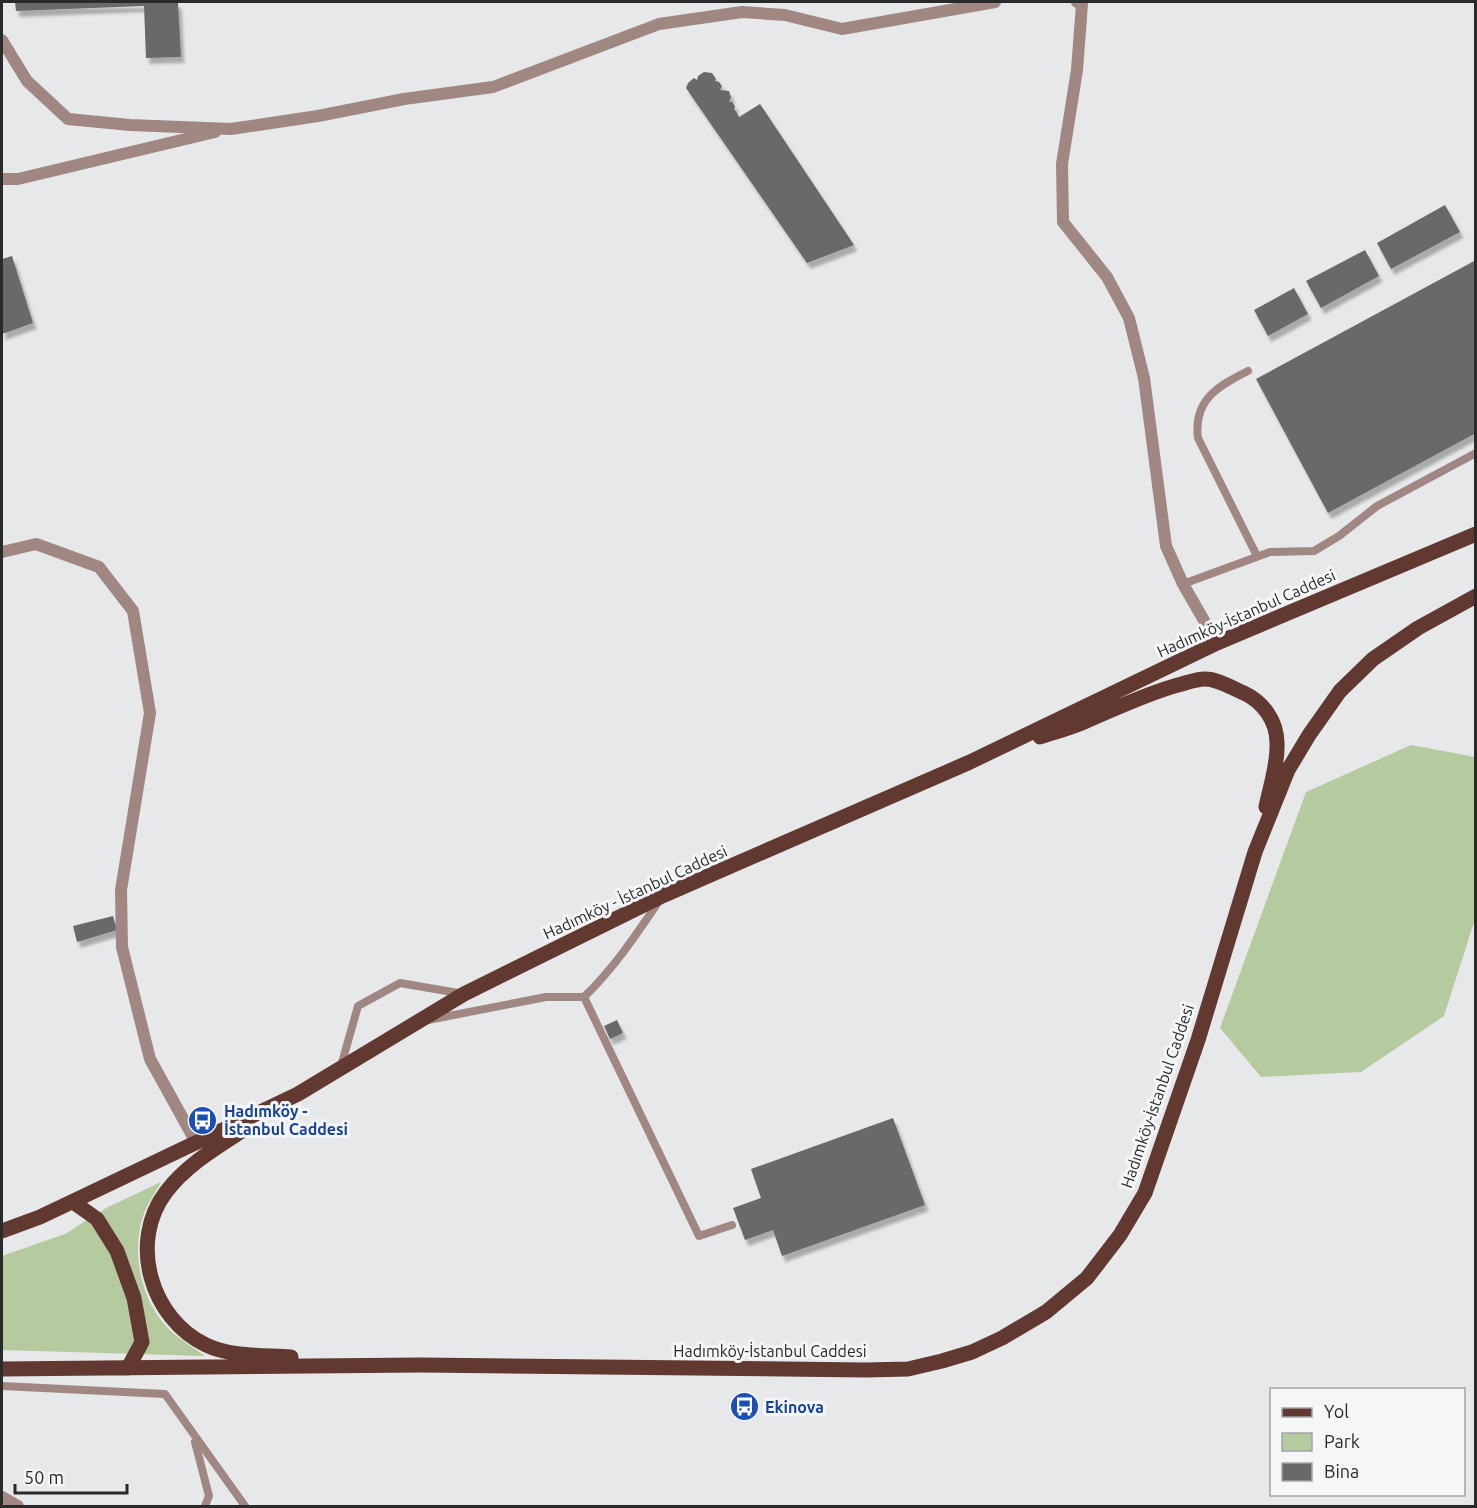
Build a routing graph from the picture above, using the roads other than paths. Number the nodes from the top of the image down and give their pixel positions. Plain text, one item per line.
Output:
1 (995, 2) edge
2 (1077, 2) edge
3 (2, 40) edge
4 (231, 129) junction
5 (2, 180) edge
6 (1248, 371) dead end
7 (1476, 453) edge
8 (1476, 534) edge
9 (2, 552) edge
10 (1257, 556) junction
11 (1183, 584) junction
12 (1476, 596) edge
13 (1217, 643) junction
14 (969, 762) junction
15 (1255, 852) junction
16 (662, 897) junction
17 (464, 994) junction
18 (585, 997) junction
19 (412, 1024) junction
20 (341, 1066) junction
21 (298, 1094) junction
22 (196, 1144) junction
23 (73, 1202) junction
24 (732, 1225) dead end
25 (2, 1231) edge
26 (329, 1365) junction
27 (128, 1368) junction
28 (2, 1369) edge
29 (2, 1386) edge
30 (193, 1436) junction
31 (209, 1496) junction
32 (2, 1497) edge
33 (18, 1506) edge
34 (205, 1506) edge
35 (211, 1506) edge
36 (245, 1506) edge

1 - 4 street
2 - 11 street
3 - 4 street
4 - 5 street
6 - 10 lane
7 - 10 lane
8 - 13 main road, Hadımköy-İstanbul Caddesi
9 - 22 street
10 - 11 lane
11 - 13 street
12 - 15 main road, Hadımköy-İstanbul Caddesi
13 - 14 main road, Hadımköy-İstanbul Caddesi
14 - 15 main road
14 - 16 main road, Hadımköy - İstanbul Caddesi
15 - 26 main road, Hadımköy-İstanbul Caddesi
16 - 17 main road, Hadımköy - İstanbul Caddesi
16 - 18 lane
17 - 19 main road, Hadımköy - İstanbul Caddesi
17 - 20 lane
18 - 19 lane
18 - 24 lane
19 - 20 main road, Hadımköy - İstanbul Caddesi
20 - 21 main road, Hadımköy - İstanbul Caddesi
21 - 22 main road, Hadımköy - İstanbul Caddesi
21 - 26 main road
22 - 23 main road, Hadımköy - İstanbul Caddesi
23 - 25 main road, Hadımköy - İstanbul Caddesi
23 - 27 main road
26 - 27 main road
27 - 28 main road
29 - 30 lane
30 - 31 lane
30 - 36 lane
31 - 34 lane
31 - 35 lane
32 - 33 street

